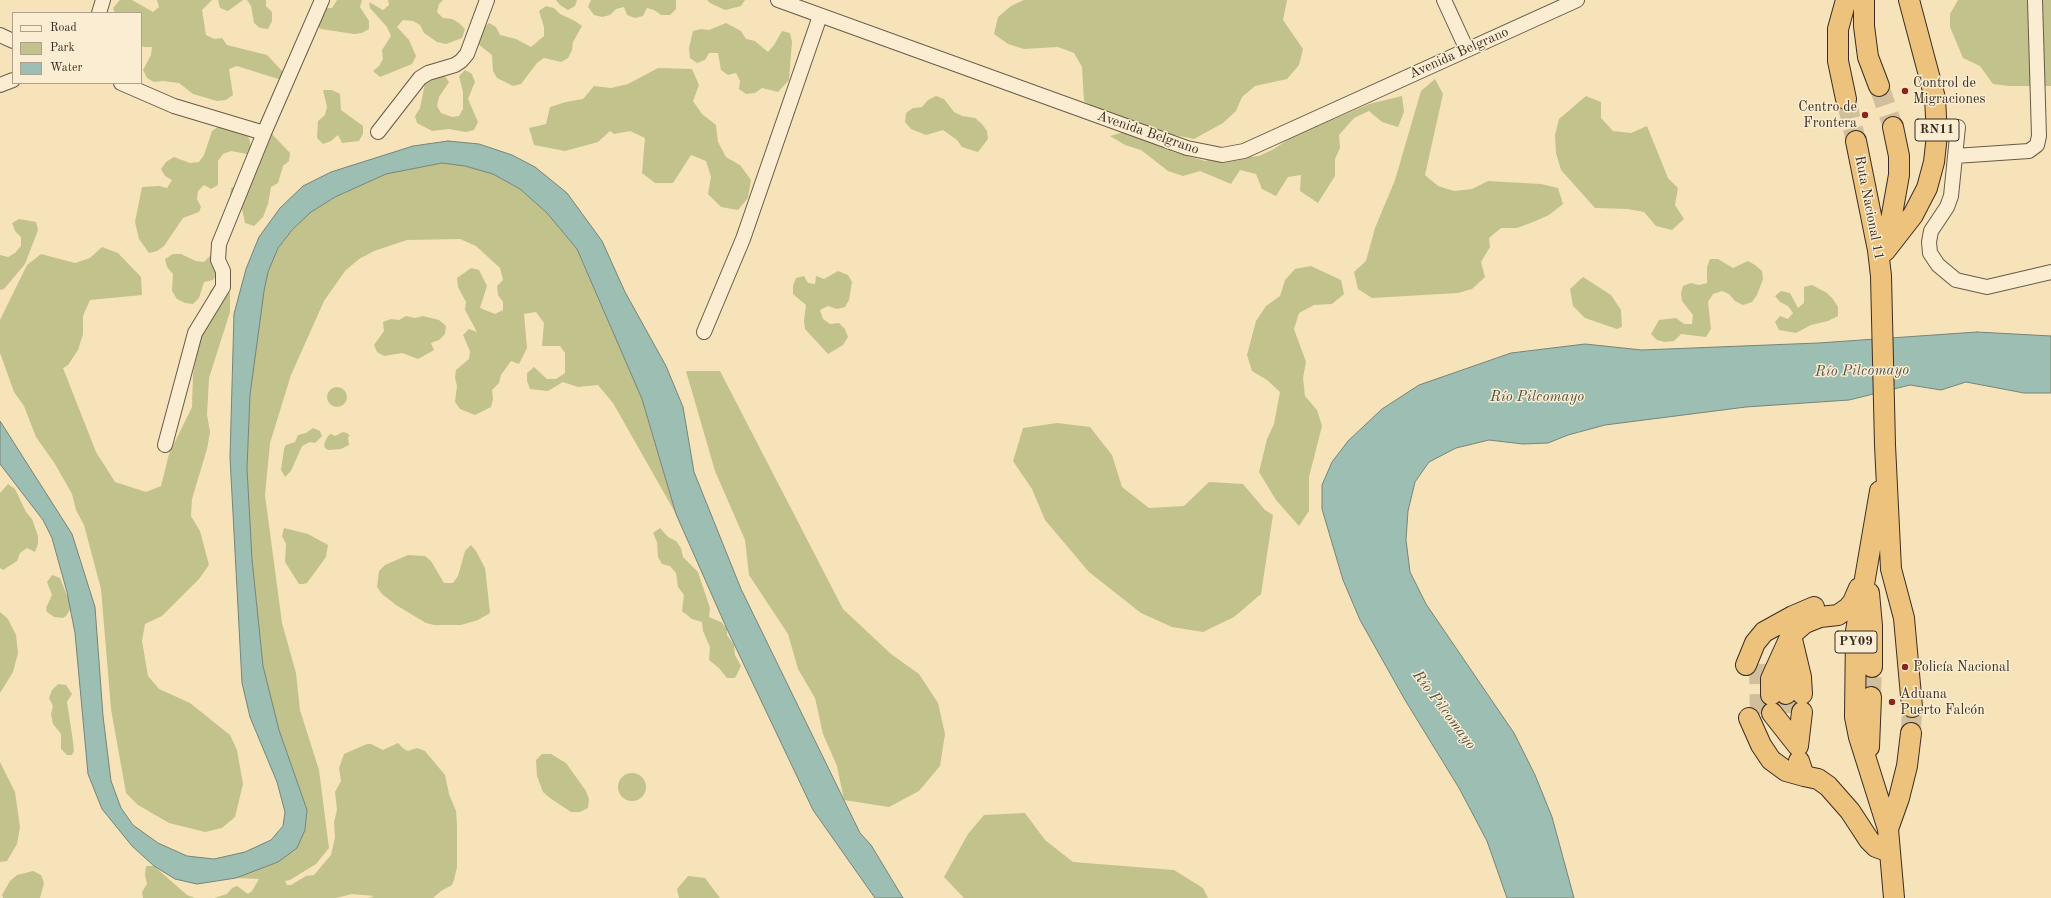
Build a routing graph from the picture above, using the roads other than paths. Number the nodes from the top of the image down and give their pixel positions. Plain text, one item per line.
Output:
1 (103, 0) edge
2 (322, 0) edge
3 (487, 0) edge
4 (1444, 0) edge
5 (1577, 0) edge
6 (1846, 0) edge
7 (1864, 0) edge
8 (1909, 0) edge
9 (2035, 0) edge
10 (782, 1) edge
11 (99, 12) edge
12 (820, 16) junction
13 (0, 35) edge
14 (12, 41) edge
15 (1467, 50) junction
16 (12, 80) edge
17 (123, 84) edge
18 (0, 85) edge
19 (1879, 86) tunnel mouth
20 (1846, 98) tunnel mouth
21 (1893, 127) tunnel mouth
22 (1958, 127) dead end
23 (378, 132) dead end
24 (264, 133) junction
25 (1856, 141) tunnel mouth
26 (1955, 156) junction
27 (1885, 251) junction
28 (2051, 272) edge
29 (1881, 276) junction
30 (704, 332) dead end
31 (1883, 369) joint
32 (165, 445) dead end
33 (1886, 453) junction
34 (1866, 567) junction
35 (1791, 635) junction
36 (1753, 665) tunnel mouth
37 (1872, 667) tunnel mouth
38 (1871, 697) tunnel mouth
39 (1912, 707) tunnel mouth
40 (1779, 708) junction
41 (1911, 733) tunnel mouth
42 (1800, 761) junction
43 (1868, 765) junction
44 (1888, 829) junction
45 (1890, 852) junction
46 (1894, 898) edge

1 - 11 street
2 - 24 street
3 - 23 street
4 - 15 street
5 - 15 street, Avenida Belgrano
6 - 20 highway
7 - 19 highway
8 - 27 highway, Ruta Nacional 11 / RN11
9 - 26 street
10 - 12 street, Avenida Belgrano
12 - 15 street, Avenida Belgrano
12 - 30 street
13 - 14 street
16 - 18 street
17 - 24 street
21 - 27 highway, Ruta Nacional 11 / RN11
22 - 26 street
24 - 32 street
25 - 29 highway, Ruta Nacional 11 / RN11
26 - 28 street
27 - 29 highway, Ruta Nacional 11 / RN11
29 - 31 highway, Ruta Nacional 11 / RN11
31 - 33 highway, PY09
33 - 34 highway, PY09
33 - 39 highway, PY09
34 - 35 highway
34 - 36 highway
34 - 37 highway
34 - 43 highway, PY09
35 - 40 highway
35 - 40 highway
38 - 43 highway
40 - 42 highway
40 - 42 highway
40 - 42 highway
41 - 44 highway, PY09
42 - 45 highway
43 - 44 highway, PY09
44 - 45 highway, PY09
45 - 46 highway, PY09

